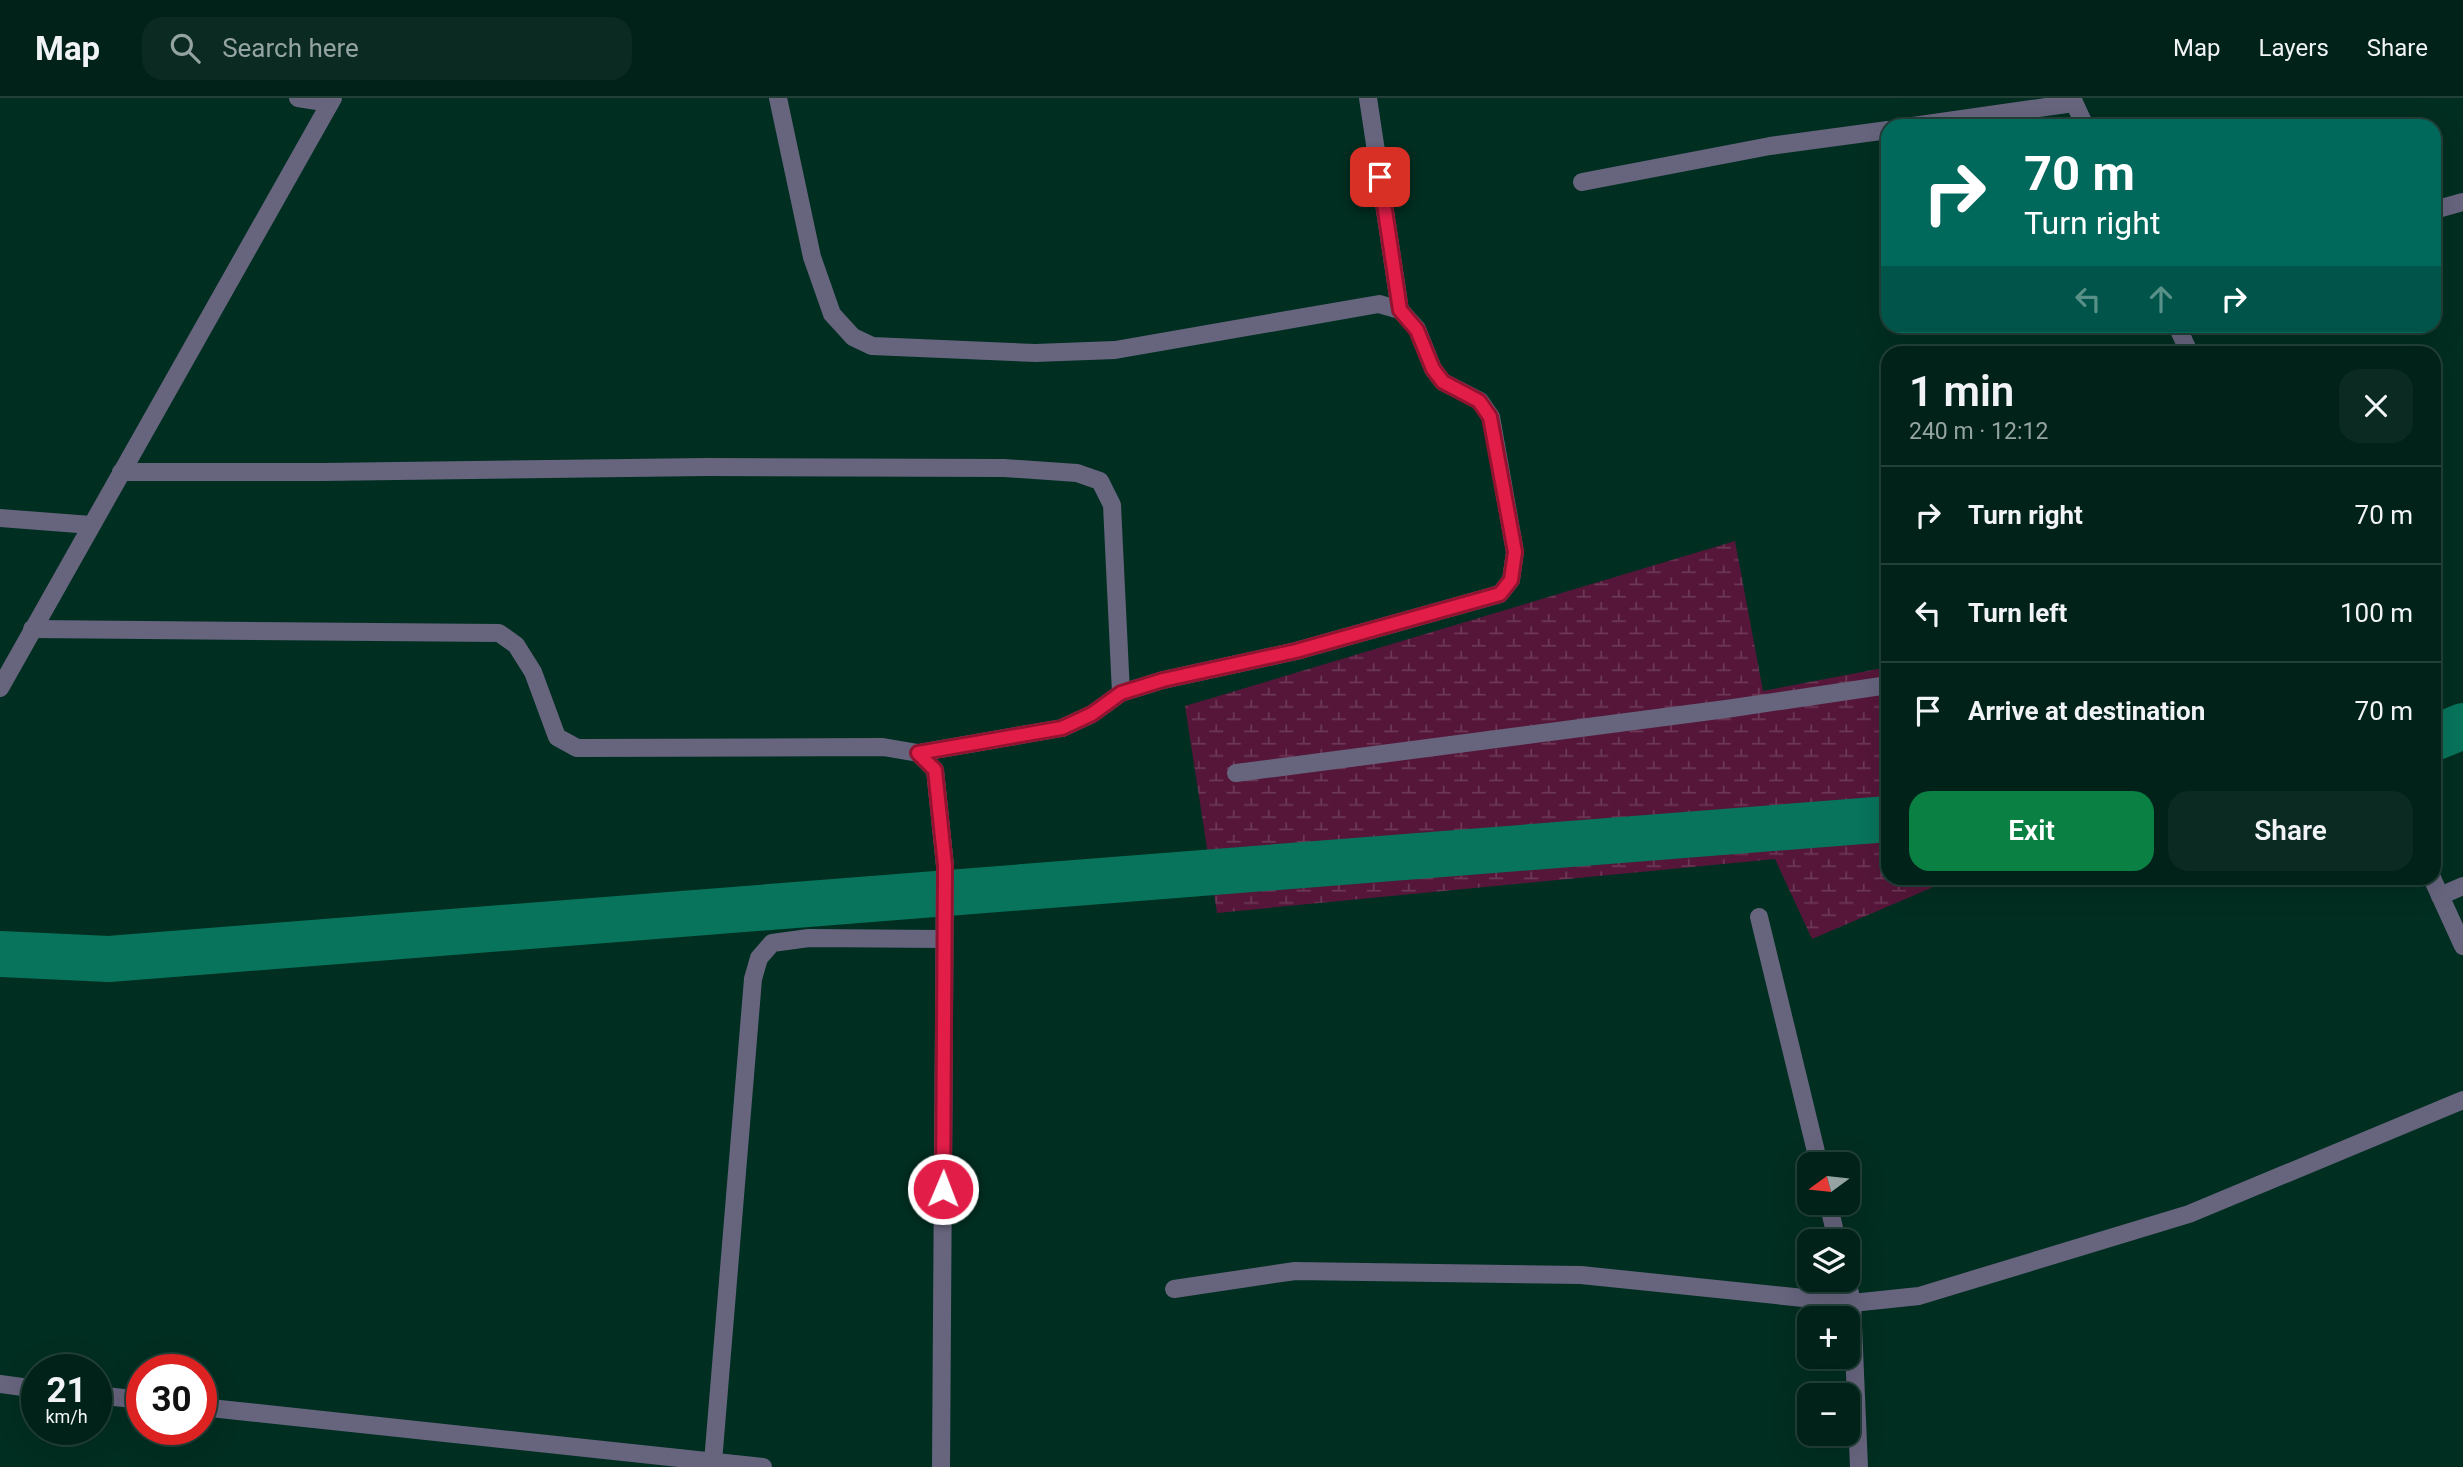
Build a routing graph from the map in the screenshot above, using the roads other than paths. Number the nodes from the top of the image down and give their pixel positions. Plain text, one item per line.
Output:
1 (298, 98) edge
2 (778, 98) edge
3 (1368, 98) edge
4 (331, 101) edge
5 (2073, 101) edge
6 (1958, 119) edge
7 (2082, 119) edge
8 (1881, 131) edge
9 (1582, 182) dead end
10 (2463, 202) edge
11 (2441, 208) edge
12 (1400, 310) junction
13 (121, 472) junction
14 (0, 518) edge
15 (91, 524) junction
16 (32, 629) junction
17 (1881, 686) edge
18 (0, 688) edge
19 (1121, 693) junction
20 (918, 753) junction
21 (1236, 773) dead end
22 (2435, 885) edge
23 (2463, 886) edge
24 (2440, 896) junction
25 (1759, 917) dead end
26 (944, 939) junction
27 (2463, 946) edge
28 (2463, 1100) edge
29 (1816, 1152) edge
30 (1174, 1289) dead end
31 (1850, 1292) edge
32 (1853, 1303) junction
33 (0, 1384) edge
34 (21, 1387) edge
35 (217, 1408) edge
36 (713, 1462) junction
37 (763, 1467) edge
38 (941, 1467) edge
39 (1859, 1467) edge

1 - 4 street
2 - 12 street
3 - 12 street
4 - 13 street
5 - 6 street
5 - 7 street
8 - 9 street
10 - 11 street
12 - 19 street
13 - 15 street
13 - 19 street
14 - 15 street
15 - 16 street
16 - 18 street
16 - 20 street
17 - 21 street
19 - 20 street
20 - 26 street
22 - 24 street
23 - 24 street
24 - 27 street
25 - 29 street
26 - 36 street
26 - 38 street
28 - 32 street
30 - 32 street
31 - 32 street
32 - 39 street
33 - 34 street
35 - 36 street
36 - 37 street

